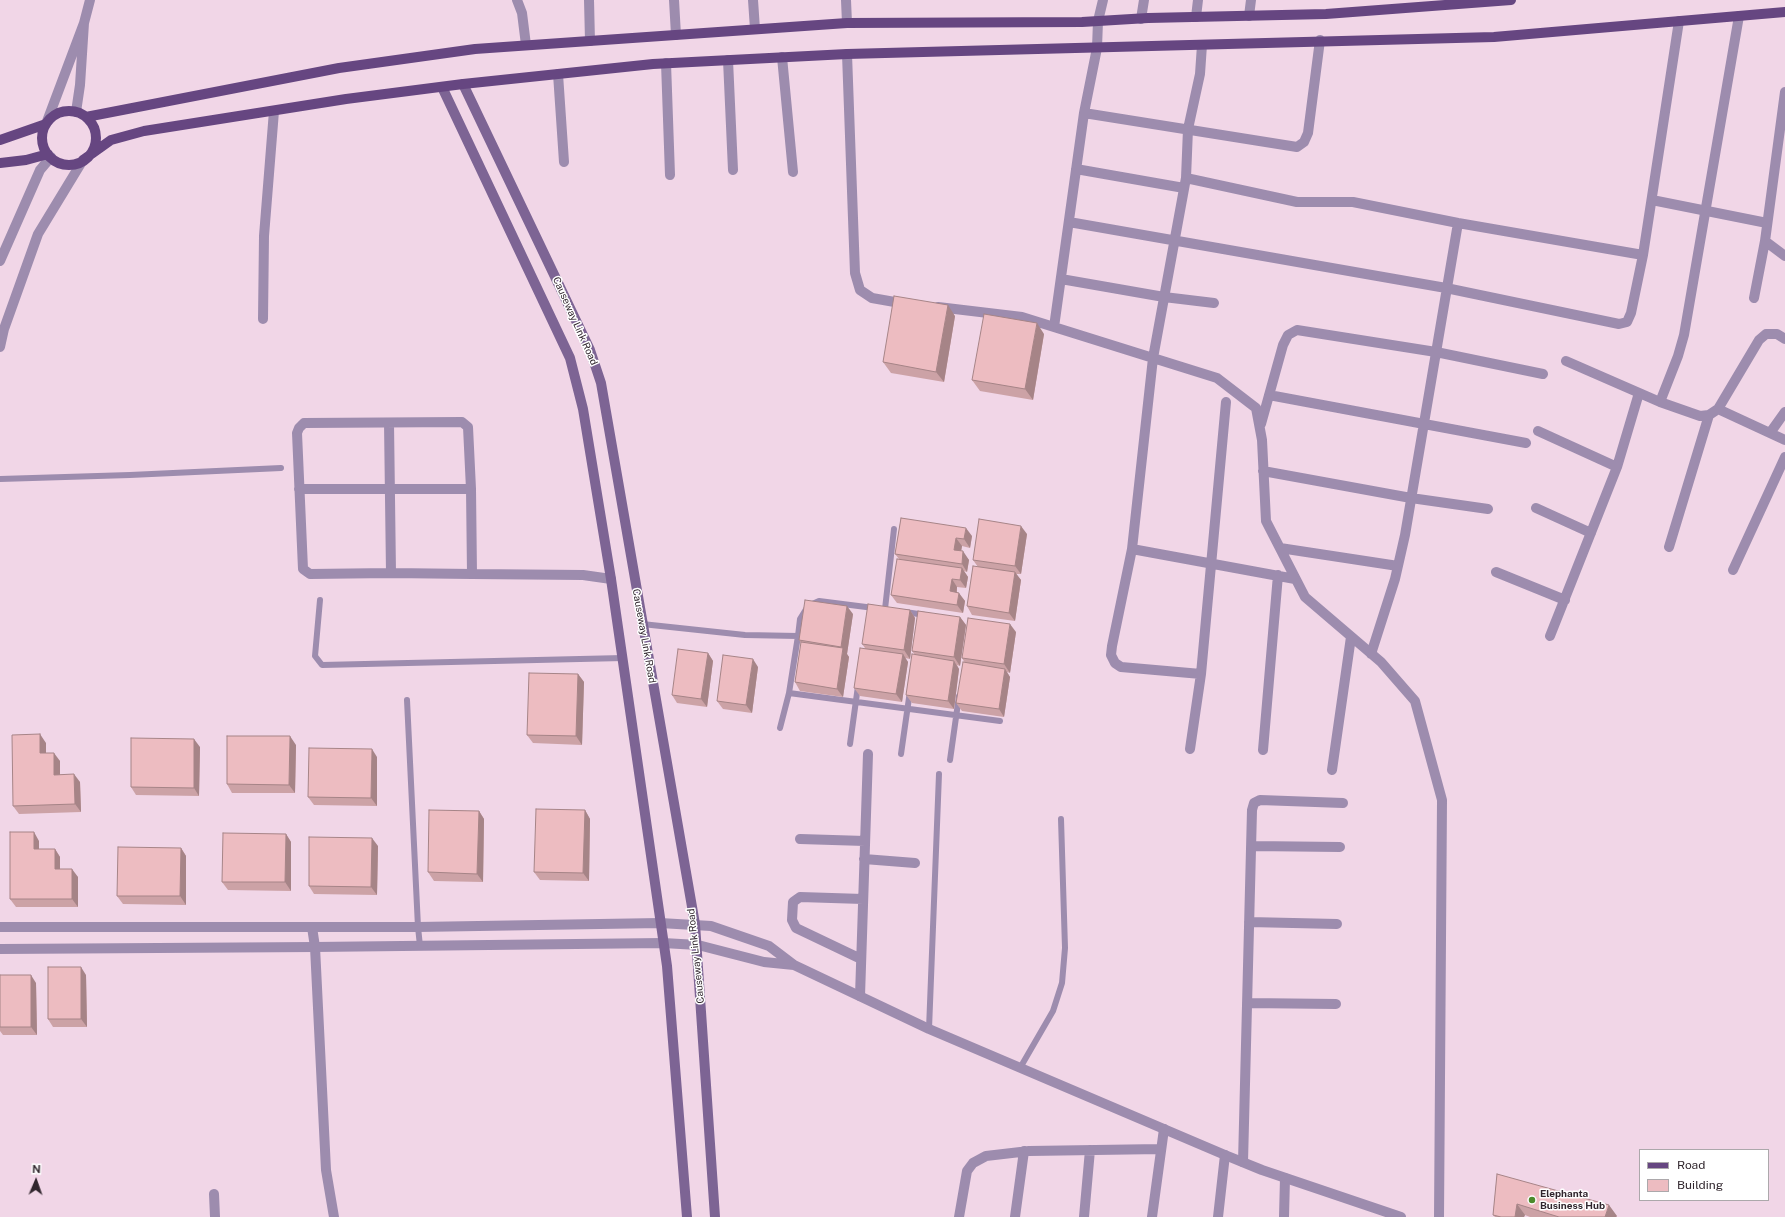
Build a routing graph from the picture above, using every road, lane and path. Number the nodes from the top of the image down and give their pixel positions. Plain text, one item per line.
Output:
1 (90, 0) edge
2 (517, 0) edge
3 (589, 0) edge
4 (674, 0) edge
5 (753, 0) edge
6 (846, 0) edge
7 (1103, 0) edge
8 (1144, 0) edge
9 (1198, 0) edge
10 (1252, 0) edge
11 (1512, 0) edge
12 (1785, 12) edge
13 (1249, 16) junction
14 (1739, 16) junction
15 (1196, 17) junction
16 (1141, 19) junction
17 (1098, 21) junction
18 (1679, 21) junction
19 (84, 23) junction
20 (847, 23) junction
21 (755, 29) junction
22 (676, 35) junction
23 (1320, 40) junction
24 (590, 41) junction
25 (526, 45) junction
26 (1202, 45) junction
27 (1097, 48) junction
28 (847, 54) junction
29 (782, 57) junction
30 (728, 60) junction
31 (666, 63) junction
32 (558, 74) junction
33 (463, 84) junction
34 (442, 87) junction
35 (1785, 92) edge
36 (274, 111) junction
37 (76, 112) junction
38 (1084, 113) junction
39 (86, 117) junction
40 (46, 124) junction
41 (1188, 129) junction
42 (2, 140) edge
43 (50, 156) junction
44 (83, 160) junction
45 (3, 162) edge
46 (564, 162) dead end
47 (1076, 169) junction
48 (733, 170) dead end
49 (793, 172) dead end
50 (670, 174) dead end
51 (1186, 178) junction
52 (1184, 188) junction
53 (1652, 200) junction
54 (1705, 211) junction
55 (1069, 222) junction
56 (1458, 223) junction
57 (1768, 223) junction
58 (1175, 240) junction
59 (1765, 241) junction
60 (1643, 255) junction
61 (1785, 256) edge
62 (0, 261) edge
63 (1061, 278) junction
64 (1446, 288) junction
65 (1164, 297) junction
66 (1754, 298) dead end
67 (1214, 303) dead end
68 (914, 305) edge
69 (930, 306) edge
70 (264, 319) dead end
71 (1054, 327) junction
72 (1785, 339) edge
73 (0, 347) edge
74 (1436, 352) junction
75 (1154, 358) junction
76 (1566, 361) dead end
77 (1543, 374) dead end
78 (1639, 394) junction
79 (1269, 395) junction
80 (1226, 402) dead end
81 (1660, 402) junction
82 (1718, 409) junction
83 (1785, 412) edge
84 (1709, 415) junction
85 (389, 423) junction
86 (1423, 424) junction
87 (1260, 428) junction
88 (1538, 431) dead end
89 (1770, 433) junction
90 (1785, 440) edge
91 (1526, 443) dead end
92 (1785, 457) edge
93 (1617, 467) junction
94 (281, 468) dead end
95 (1263, 471) junction
96 (0, 479) edge
97 (299, 489) junction
98 (472, 489) junction
99 (390, 490) junction
100 (1410, 498) junction
101 (1536, 508) dead end
102 (1488, 509) dead end
103 (894, 529) dead end
104 (1591, 533) junction
105 (1668, 547) dead end
106 (1280, 548) junction
107 (1132, 549) junction
108 (1212, 563) junction
109 (1398, 566) junction
110 (1733, 570) dead end
111 (1496, 572) dead end
112 (391, 573) junction
113 (472, 574) junction
114 (1278, 575) junction
115 (611, 579) junction
116 (1296, 579) junction
117 (320, 600) dead end
118 (1565, 600) junction
119 (868, 607) junction
120 (884, 610) junction
121 (892, 610) edge
122 (899, 612) edge
123 (867, 615) edge
124 (922, 615) junction
125 (935, 617) edge
126 (920, 622) edge
127 (642, 624) junction
128 (798, 636) junction
129 (1550, 636) dead end
130 (1351, 637) junction
131 (1371, 654) junction
132 (623, 658) junction
133 (1201, 674) junction
134 (859, 677) edge
135 (911, 685) edge
136 (959, 691) edge
137 (789, 692) junction
138 (408, 700) dead end
139 (856, 701) junction
140 (908, 708) junction
141 (956, 715) junction
142 (1000, 721) edge
143 (780, 728) dead end
144 (850, 744) dead end
145 (1190, 749) dead end
146 (1263, 750) dead end
147 (868, 754) dead end
148 (901, 754) dead end
149 (950, 760) dead end
150 (1332, 770) dead end
151 (939, 774) dead end
152 (1343, 804) dead end
153 (1061, 819) dead end
154 (800, 839) dead end
155 (865, 841) junction
156 (1252, 846) junction
157 (1340, 847) dead end
158 (864, 859) junction
159 (915, 863) dead end
160 (863, 899) junction
161 (1250, 922) junction
162 (660, 923) junction
163 (695, 924) junction
164 (1337, 924) dead end
165 (0, 927) edge
166 (312, 927) junction
167 (418, 927) junction
168 (663, 942) junction
169 (698, 944) junction
170 (420, 946) junction
171 (315, 947) junction
172 (0, 949) edge
173 (861, 959) junction
174 (794, 965) junction
175 (860, 996) junction
176 (1247, 1003) junction
177 (1336, 1004) dead end
178 (929, 1029) junction
179 (1020, 1068) junction
180 (1164, 1129) junction
181 (1161, 1149) junction
182 (1090, 1150) junction
183 (1024, 1151) junction
184 (1225, 1155) junction
185 (1243, 1162) junction
186 (1285, 1178) junction
187 (214, 1194) dead end
188 (215, 1217) edge
189 (334, 1217) edge
190 (687, 1217) edge
191 (715, 1217) edge
192 (959, 1217) edge
193 (1015, 1217) edge
194 (1084, 1217) edge
195 (1152, 1217) edge
196 (1218, 1217) edge
197 (1284, 1217) edge
198 (1401, 1217) edge
199 (1439, 1217) edge

1 - 19 street
2 - 25 street
3 - 24 street
4 - 22 street
5 - 21 street
6 - 20 street
7 - 17 street
8 - 16 street
9 - 15 street
10 - 13 street
11 - 13 main road
12 - 14 main road
13 - 15 main road
14 - 18 main road
14 - 54 street
15 - 16 main road
16 - 17 main road
17 - 20 main road
17 - 27 street
18 - 23 main road
18 - 53 street
19 - 37 street
19 - 40 street
20 - 21 main road
21 - 22 main road
22 - 24 main road
23 - 26 main road
23 - 41 street
24 - 25 main road
25 - 39 main road
26 - 27 main road
26 - 41 street
27 - 28 main road
27 - 38 street
28 - 29 main road
28 - 68 street
29 - 30 main road
29 - 49 street
30 - 31 main road
30 - 48 street
31 - 32 main road
31 - 50 street
32 - 33 main road
32 - 46 street
33 - 34 main road
33 - 127 main road, Causeway Link Road
34 - 36 main road
34 - 115 main road, Causeway Link Road
35 - 57 street
36 - 44 main road
36 - 70 street
37 - 39 main road
37 - 40 main road
38 - 41 street
38 - 47 street
39 - 44 main road
40 - 42 main road
40 - 43 main road
41 - 51 street
43 - 44 main road
43 - 45 main road
43 - 62 street
44 - 73 street
47 - 52 street
47 - 55 street
51 - 52 street
51 - 56 street
52 - 58 street
53 - 54 street
53 - 60 street
54 - 57 street
54 - 81 street
55 - 58 street
55 - 63 street
56 - 60 street
56 - 64 street
57 - 59 street
58 - 64 street
58 - 65 street
59 - 61 street
59 - 66 street
60 - 64 street
63 - 65 street
63 - 71 street
64 - 74 street
65 - 67 street
65 - 75 street
69 - 71 street
71 - 75 street
72 - 82 street
74 - 77 street
74 - 79 street
74 - 86 street
75 - 87 street
75 - 107 street
76 - 78 street
78 - 81 street
78 - 93 street
79 - 86 street
79 - 87 street
80 - 108 street
81 - 84 street
82 - 84 street
82 - 89 street
83 - 89 street
84 - 105 street
85 - 97 street
85 - 98 street
85 - 99 street
86 - 91 street
86 - 100 street
87 - 95 street
88 - 93 street
89 - 90 street
92 - 110 street
93 - 104 street
94 - 96 lane
95 - 100 street
95 - 106 street
97 - 99 street
97 - 112 street
98 - 99 street
98 - 113 street
99 - 112 street
100 - 102 street
100 - 109 street
101 - 104 street
103 - 120 lane
104 - 118 street
106 - 109 street
106 - 116 street
107 - 108 street
107 - 133 street
108 - 114 street
108 - 133 street
109 - 131 street
111 - 118 street
112 - 113 street
113 - 115 street
114 - 116 street
114 - 146 street
115 - 132 main road, Causeway Link Road
116 - 130 street
117 - 132 lane
118 - 129 street
119 - 120 lane
119 - 123 lane
119 - 128 lane
120 - 121 lane
122 - 124 lane
124 - 125 lane
124 - 126 lane
127 - 128 lane
127 - 163 main road, Causeway Link Road
128 - 137 lane
130 - 131 street
130 - 150 street
131 - 199 street
132 - 162 main road, Causeway Link Road
133 - 145 street
134 - 139 lane
135 - 140 lane
136 - 141 lane
137 - 139 lane
137 - 143 lane
138 - 167 lane
139 - 140 lane
139 - 144 lane
140 - 141 lane
140 - 148 lane
141 - 142 lane
141 - 149 lane
147 - 155 street
151 - 178 lane
152 - 156 street
153 - 179 lane
154 - 155 street
155 - 158 street
156 - 157 street
156 - 161 street
158 - 159 street
158 - 160 street
160 - 173 street
160 - 173 street
161 - 164 street
161 - 176 street
162 - 163 street
162 - 167 street
162 - 168 main road, Causeway Link Road
163 - 169 main road, Causeway Link Road
163 - 174 street
165 - 166 street
166 - 167 street
166 - 171 street
167 - 170 lane
168 - 169 street
168 - 170 street
168 - 190 main road, Causeway Link Road
169 - 174 street
169 - 191 main road, Causeway Link Road
170 - 171 street
171 - 172 street
171 - 189 street
173 - 175 street
174 - 175 street
175 - 178 street
176 - 177 street
176 - 185 street
178 - 179 street
179 - 180 street
180 - 181 street
180 - 184 street
181 - 182 street
181 - 195 street
182 - 183 street
182 - 194 street
183 - 192 street
183 - 193 street
184 - 185 street
184 - 196 street
185 - 186 street
186 - 197 street
186 - 198 street
187 - 188 street

